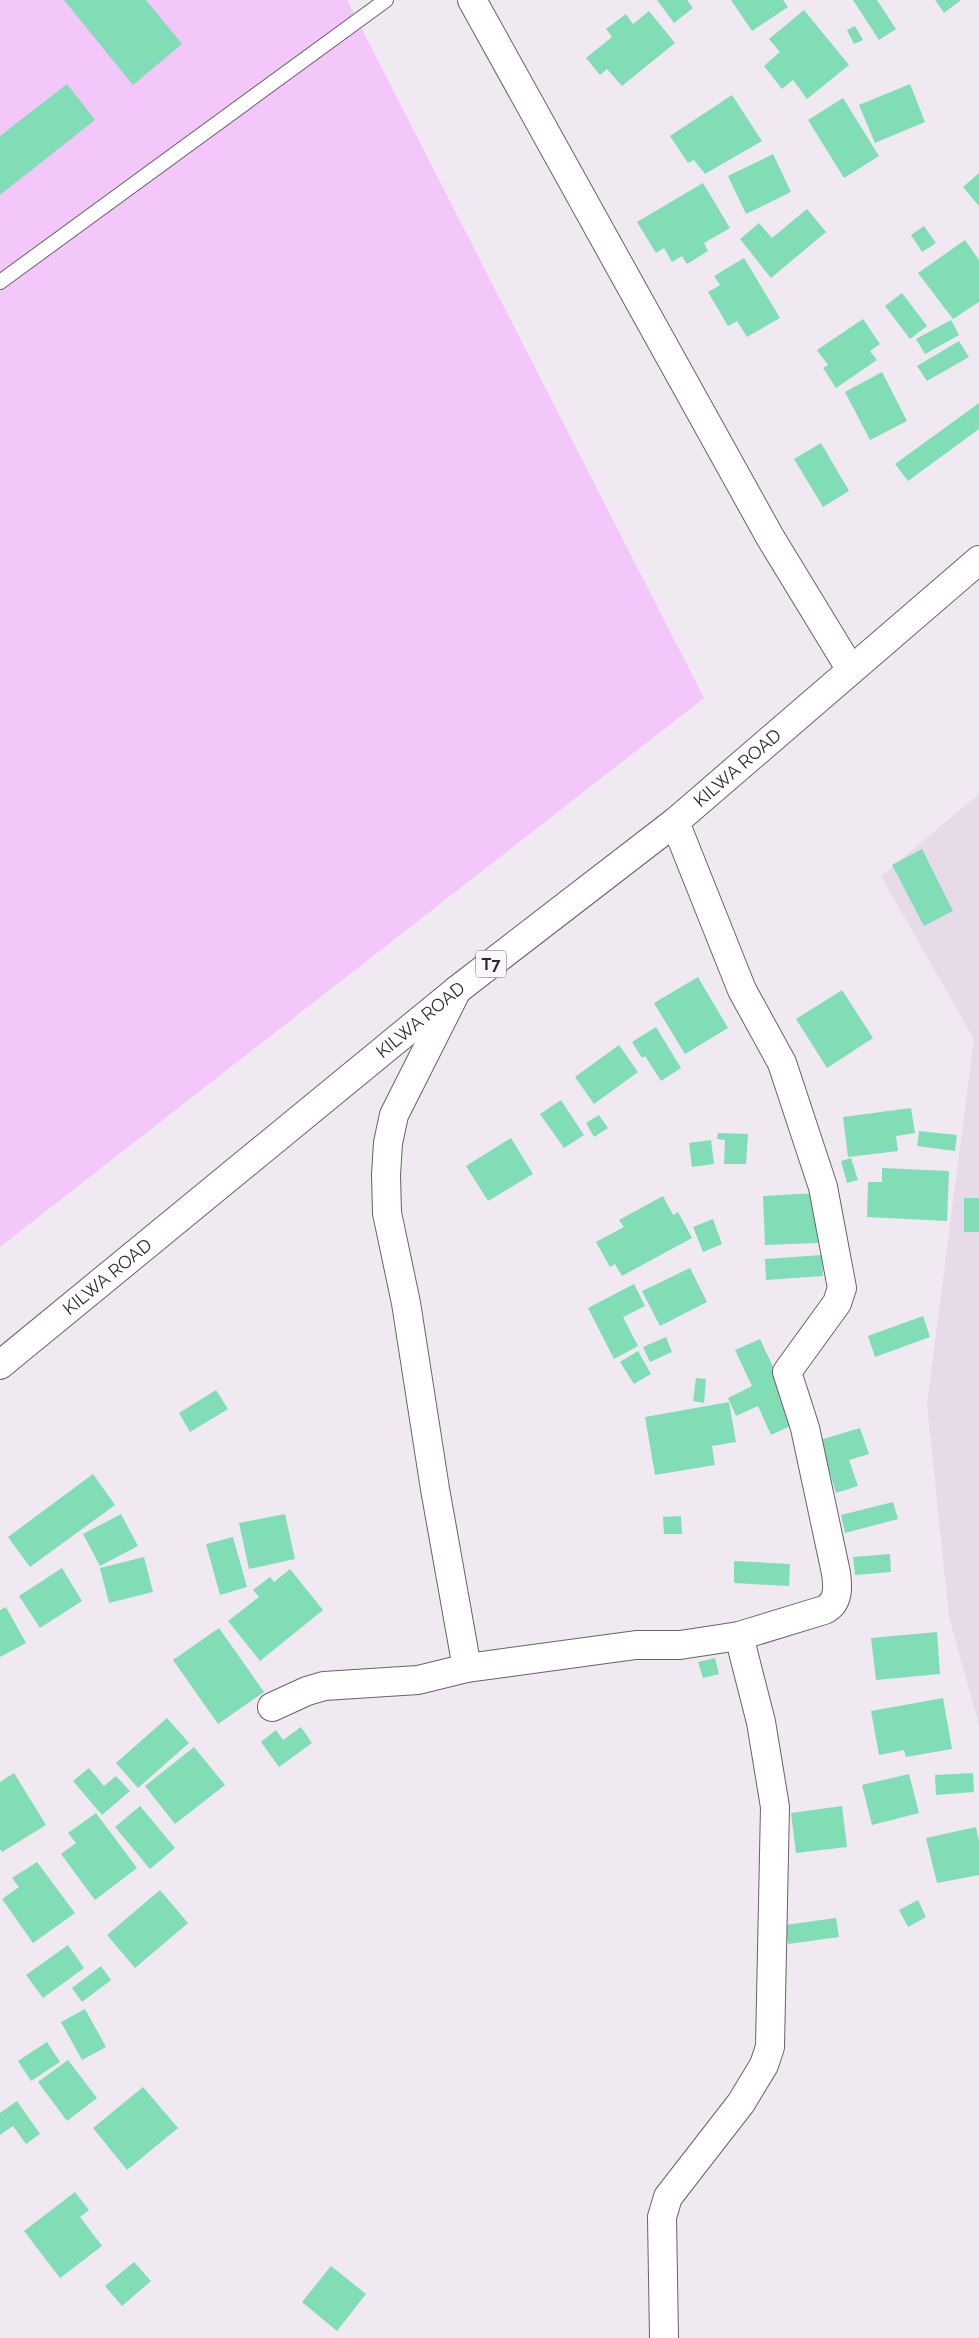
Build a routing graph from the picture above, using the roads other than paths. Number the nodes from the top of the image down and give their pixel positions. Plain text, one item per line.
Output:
1 (386, 0) edge
2 (472, 0) edge
3 (0, 282) edge
4 (979, 560) edge
5 (851, 670) junction
6 (675, 822) junction
7 (457, 990) junction
8 (0, 1365) edge
9 (739, 1636) junction
10 (467, 1668) junction
11 (272, 1707) dead end
12 (664, 2338) edge

1 - 3 lane
2 - 5 main road
4 - 5 main road, KILWA ROAD / T7
5 - 6 main road, KILWA ROAD / T7
6 - 7 main road, KILWA ROAD / T7
6 - 9 main road
7 - 8 main road, KILWA ROAD / T7
7 - 10 main road
9 - 10 main road
9 - 12 main road
10 - 11 main road

